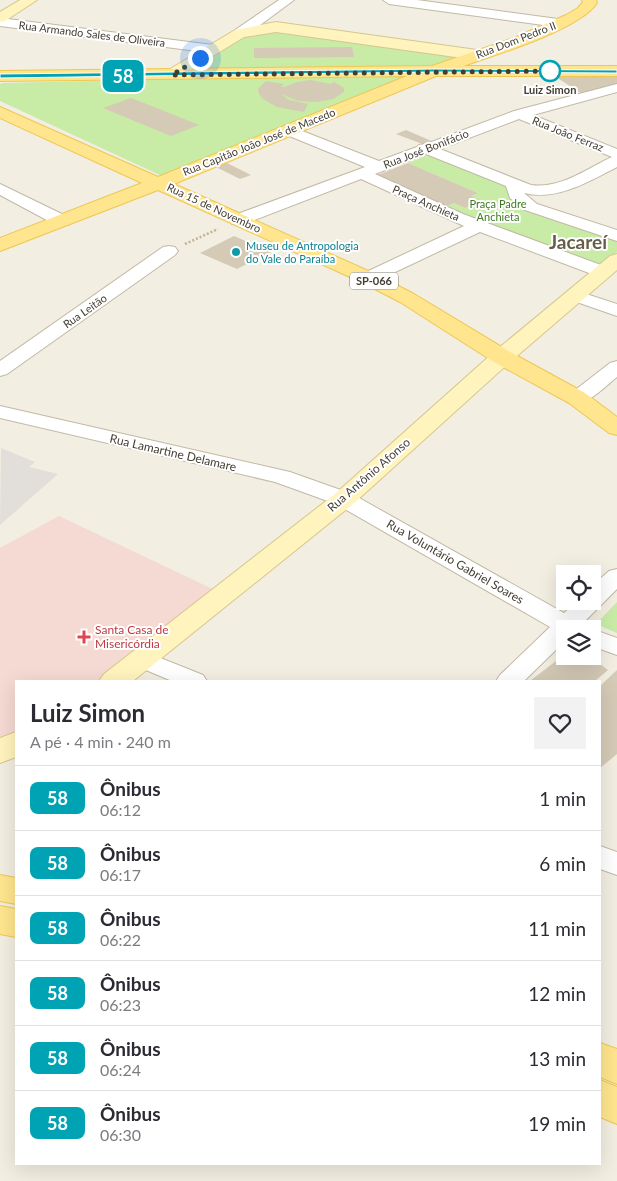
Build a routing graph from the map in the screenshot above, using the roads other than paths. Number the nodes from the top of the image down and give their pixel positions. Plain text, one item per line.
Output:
1 (30, 0) edge
2 (288, 0) edge
3 (389, 0) edge
4 (589, 0) edge
5 (434, 3) edge
6 (0, 18) edge
7 (258, 19) junction
8 (0, 22) edge
9 (558, 23) junction
10 (276, 27) junction
11 (240, 33) junction
12 (214, 50) junction
13 (477, 55) junction
14 (434, 71) junction
15 (520, 71) junction
16 (617, 71) edge
17 (328, 72) junction
18 (172, 75) junction
19 (0, 78) edge
20 (617, 88) edge
21 (364, 100) junction
22 (0, 112) edge
23 (519, 114) junction
24 (287, 130) junction
25 (424, 148) junction
26 (617, 154) edge
27 (617, 161) edge
28 (379, 167) junction
29 (362, 174) junction
30 (159, 183) junction
31 (514, 184) junction
32 (0, 189) edge
33 (62, 220) junction
34 (238, 220) junction
35 (479, 226) junction
36 (617, 236) edge
37 (0, 245) edge
38 (168, 251) road end
39 (610, 266) edge
40 (368, 278) junction
41 (574, 296) junction
42 (617, 310) edge
43 (502, 357) junction
44 (617, 367) edge
45 (0, 370) edge
46 (577, 398) junction
47 (0, 412) edge
48 (617, 428) edge
49 (344, 499) junction
50 (617, 576) edge
51 (601, 591) edge
52 (583, 610) edge
53 (557, 620) edge
54 (575, 620) edge
55 (556, 639) edge
56 (601, 641) edge
57 (617, 647) edge
58 (143, 659) junction
59 (115, 680) edge
60 (192, 680) edge
61 (510, 680) edge
62 (15, 744) edge
63 (0, 752) edge
64 (601, 857) edge
65 (617, 864) edge
66 (0, 888) edge
67 (15, 891) edge
68 (0, 920) edge
69 (15, 923) edge
70 (601, 1059) edge
71 (617, 1067) edge
72 (601, 1098) edge
73 (617, 1107) edge

1 - 6 street
2 - 7 street
3 - 5 street
4 - 9 main road, Rua Dom Pedro II
5 - 9 street
7 - 10 street
7 - 11 street
8 - 12 street, Rua Armando Sales de Oliveira
9 - 13 main road, Rua Dom Pedro II
10 - 11 street
10 - 13 street
11 - 12 street
12 - 18 street
13 - 14 main road, Rua Dom Pedro II
13 - 15 main road
14 - 15 main road
14 - 17 main road
14 - 21 main road, Rua Capitão João José de Macedo
15 - 16 main road
17 - 18 main road
17 - 21 main road
18 - 19 main road
20 - 23 street, Rua José Bonifácio
21 - 24 main road, Rua Capitão João José de Macedo
22 - 30 main road, Rua 15 de Novembro / SP-066
23 - 25 street, Rua José Bonifácio
23 - 26 street, Rua João Ferraz
24 - 28 street
24 - 30 main road, Rua Capitão João José de Macedo
25 - 28 street, Rua José Bonifácio
25 - 31 street
27 - 31 street
28 - 29 street, Rua José Bonifácio
29 - 34 street, Rua José Bonifácio
29 - 35 street, Praça Anchieta
30 - 33 main road, Rua Capitão João José de Macedo
30 - 34 main road, Rua 15 de Novembro / SP-066
31 - 36 street
32 - 33 street
33 - 37 main road, Rua Capitão João José de Macedo
34 - 40 main road, Rua 15 de Novembro / SP-066
35 - 39 street, Praça Anchieta
35 - 40 street
38 - 45 street, Rua Leitão
39 - 41 street, Rua Antônio Afonso
40 - 43 main road, Rua 15 de Novembro / SP-066
41 - 42 street
41 - 43 street, Rua Antônio Afonso
43 - 46 main road, SP-066
43 - 49 street, Rua Antônio Afonso
44 - 46 street
46 - 48 main road, SP-066
47 - 49 street, Rua Lamartine Delamare
49 - 53 street, Rua Voluntário Gabriel Soares
49 - 58 street, Rua Antônio Afonso
50 - 51 street
52 - 54 street
55 - 61 street
56 - 57 street
58 - 59 street, Rua Antônio Afonso
58 - 60 street
62 - 63 street
64 - 65 street
66 - 67 main road
68 - 69 main road
70 - 71 main road
72 - 73 main road

